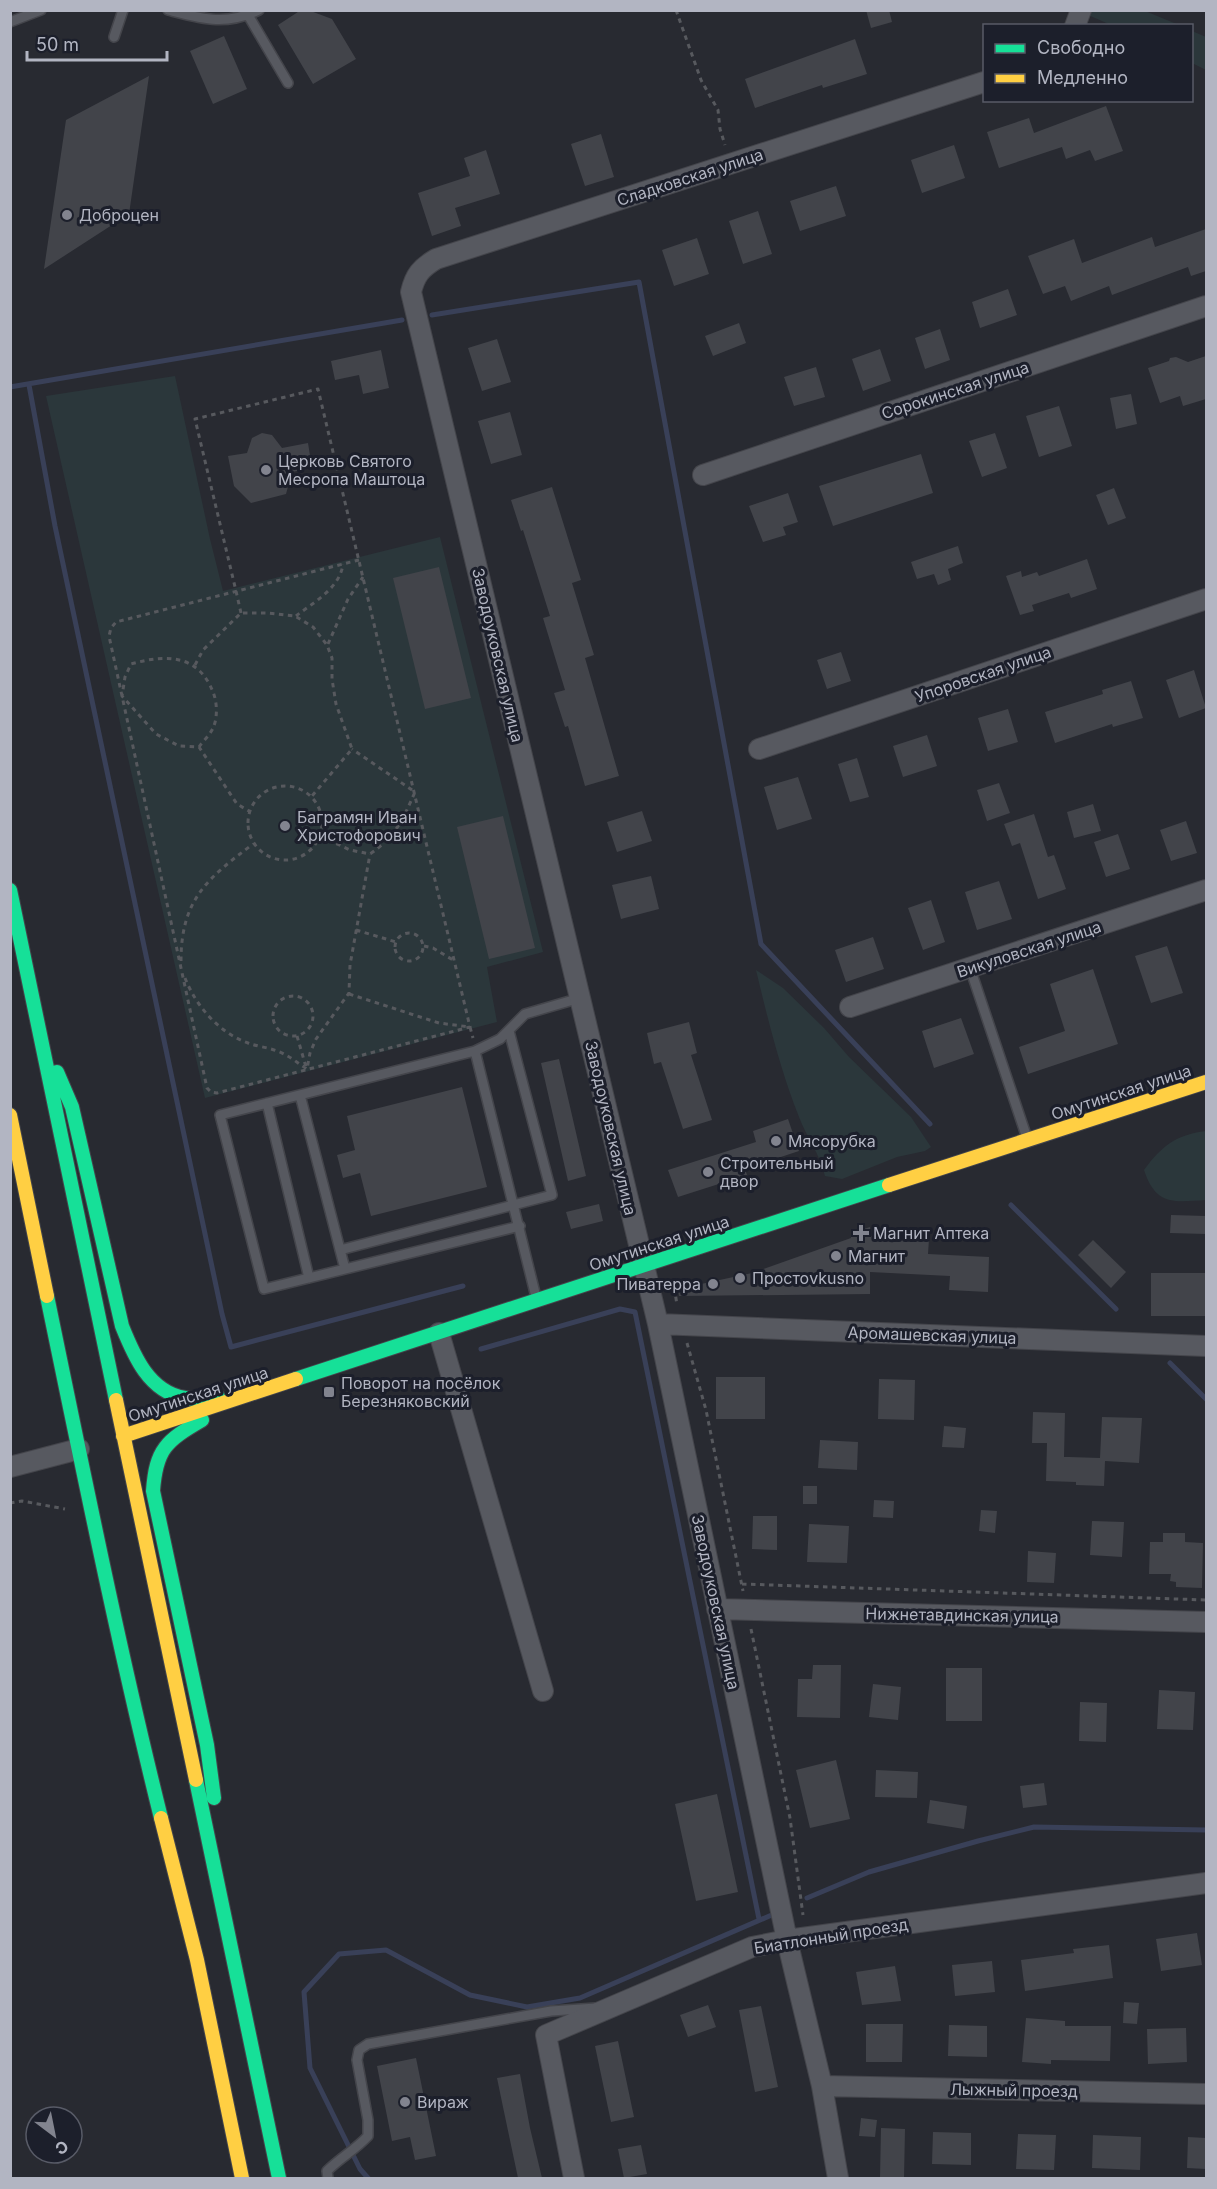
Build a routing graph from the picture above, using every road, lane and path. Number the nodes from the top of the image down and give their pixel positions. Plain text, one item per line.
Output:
1 (41, 10) edge
2 (123, 10) edge
3 (168, 10) edge
4 (259, 10) edge
5 (676, 10) edge
6 (248, 15) junction
7 (10, 22) edge
8 (114, 37) dead end
9 (983, 82) edge
10 (288, 83) dead end
11 (732, 164) junction
12 (411, 292) joint
13 (1206, 306) edge
14 (703, 475) dead end
15 (358, 560) junction
16 (343, 564) junction
17 (363, 577) junction
18 (236, 591) junction
19 (1206, 599) edge
20 (241, 613) junction
21 (295, 616) junction
22 (327, 645) junction
23 (195, 665) junction
24 (122, 696) junction
25 (199, 747) junction
26 (352, 749) junction
27 (759, 749) dead end
28 (415, 792) junction
29 (312, 796) junction
30 (249, 811) junction
31 (320, 836) junction
32 (253, 843) junction
33 (369, 854) junction
34 (10, 890) edge
35 (1206, 890) edge
36 (356, 930) junction
37 (396, 942) junction
38 (423, 946) junction
39 (455, 961) junction
40 (970, 968) junction
41 (182, 969) junction
42 (349, 993) junction
43 (580, 998) junction
44 (850, 1007) dead end
45 (470, 1027) junction
46 (38, 1028) junction
47 (509, 1031) junction
48 (297, 1035) junction
49 (476, 1051) junction
50 (307, 1069) junction
51 (1206, 1082) edge
52 (300, 1095) junction
53 (267, 1103) junction
54 (10, 1115) edge
55 (1028, 1141) junction
56 (514, 1206) junction
57 (519, 1226) junction
58 (340, 1250) junction
59 (345, 1269) junction
60 (646, 1273) junction
61 (309, 1278) junction
62 (537, 1299) junction
63 (668, 1324) junction
64 (439, 1333) junction
65 (1206, 1346) edge
66 (243, 1397) junction
67 (117, 1438) junction
68 (85, 1447) junction
69 (10, 1467) edge
70 (10, 1503) edge
71 (91, 1507) junction
72 (742, 1584) junction
73 (1206, 1600) edge
74 (717, 1609) junction
75 (747, 1610) junction
76 (1206, 1622) edge
77 (543, 1691) dead end
78 (1206, 1883) edge
79 (796, 1939) junction
80 (234, 1957) junction
81 (609, 2007) junction
82 (822, 2086) junction
83 (1206, 2094) edge
84 (242, 2178) edge
85 (279, 2178) edge
86 (328, 2178) edge
87 (574, 2178) edge
88 (838, 2178) edge

1 - 7 lane
2 - 8 lane
3 - 6 lane
4 - 6 lane
5 - 11 path
6 - 10 lane
9 - 11 street, Сладковская улица
11 - 12 street, Сладковская улица
12 - 43 street, Заводоуковская улица
13 - 14 street, Сорокинская улица
15 - 16 path
15 - 17 path
15 - 18 path
16 - 18 path
16 - 21 path
17 - 22 path
17 - 28 path
18 - 20 path
18 - 24 path
19 - 27 street, Упоровская улица
20 - 21 path
20 - 23 path
21 - 22 path
22 - 26 path
23 - 24 path
23 - 25 path
24 - 25 path
24 - 41 path
25 - 30 path
26 - 28 path
26 - 29 path
28 - 33 path
28 - 39 path
29 - 30 path
29 - 31 path
30 - 32 path
31 - 32 path
31 - 33 path
32 - 41 path
33 - 36 path
34 - 46 main road
35 - 40 street, Викуловская улица
36 - 37 path
36 - 42 path
37 - 38 path
37 - 38 path
38 - 39 path
39 - 45 path
40 - 44 street, Викуловская улица
40 - 55 lane
41 - 50 path
41 - 50 path
42 - 45 path
42 - 50 path
43 - 47 lane
43 - 60 street, Заводоуковская улица
45 - 50 path
46 - 66 main road
46 - 67 main road
47 - 49 lane
47 - 56 lane
48 - 48 path
48 - 50 path
49 - 52 lane
49 - 56 lane
51 - 55 main road, Омутинская улица
52 - 53 lane
52 - 58 lane
53 - 61 lane
53 - 61 lane
54 - 68 main road
55 - 60 main road, Омутинская улица
56 - 57 lane
56 - 58 lane
57 - 59 lane
57 - 62 lane
58 - 59 lane
59 - 61 lane
60 - 62 main road, Омутинская улица
60 - 63 street, Заводоуковская улица
60 - 63 path
62 - 64 main road, Омутинская улица
63 - 65 street, Аромашевская улица
63 - 72 path
63 - 74 street, Заводоуковская улица
64 - 66 main road, Омутинская улица
64 - 77 street
66 - 67 main road, Омутинская улица
66 - 80 main road
67 - 80 main road
68 - 69 street
68 - 71 main road
70 - 71 path
71 - 84 main road
72 - 73 path
72 - 75 path
74 - 75 street, Нижнетавдинская улица
74 - 79 street, Заводоуковская улица
75 - 76 street, Нижнетавдинская улица
75 - 79 path
78 - 79 street, Биатлонный проезд
79 - 81 street, Биатлонный проезд
79 - 82 street, Заводоуковская улица
80 - 85 main road
81 - 86 lane
81 - 87 street, Биатлонный проезд
82 - 83 street, Лыжный проезд
82 - 88 street, Заводоуковская улица

